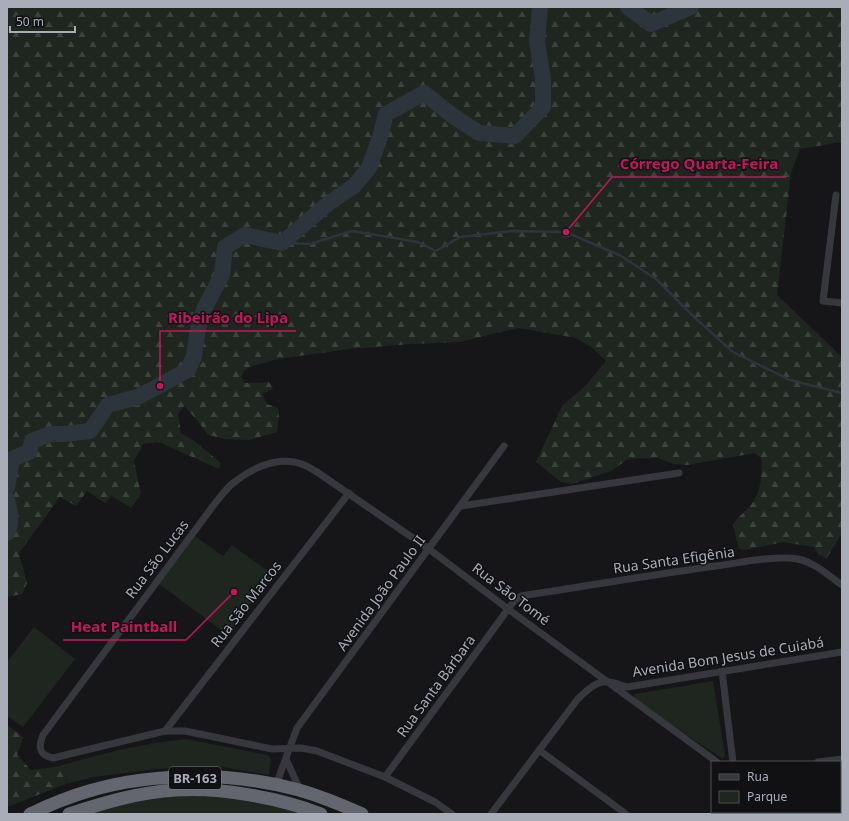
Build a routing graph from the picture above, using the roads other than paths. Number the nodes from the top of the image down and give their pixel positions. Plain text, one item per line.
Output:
1 (836, 195) dead end
2 (842, 303) edge
3 (504, 446) dead end
4 (282, 462) joint
5 (680, 473) dead end
6 (349, 493) junction
7 (461, 506) junction
8 (429, 549) junction
9 (842, 585) edge
10 (508, 609) junction
11 (842, 652) edge
12 (722, 671) junction
13 (606, 681) junction
14 (165, 731) junction
15 (290, 748) junction
16 (539, 750) junction
17 (842, 758) edge
18 (286, 759) junction
19 (716, 761) edge
20 (733, 761) edge
21 (824, 761) edge
22 (385, 777) junction
23 (276, 785) junction
24 (300, 790) junction
25 (30, 814) edge
26 (68, 814) edge
27 (321, 814) edge
28 (362, 814) edge
29 (452, 814) edge
30 (491, 814) edge
31 (626, 814) edge

1 - 2 street
3 - 7 street, Avenida João Paulo II
4 - 6 street, Rua São Tomé
4 - 14 street, Rua São Lucas
5 - 7 street
6 - 8 street, Rua São Tomé
6 - 14 street, Rua São Marcos
7 - 8 street, Avenida João Paulo II
8 - 10 street, Rua São Tomé
8 - 15 street, Avenida João Paulo II
9 - 10 street, Rua Santa Efigênia
10 - 13 street, Rua São Tomé
10 - 22 street, Rua Santa Bárbara
11 - 12 street, Avenida Bom Jesus de Cuiabá
12 - 13 street, Avenida Bom Jesus de Cuiabá
12 - 20 street
13 - 16 street
13 - 19 street, Rua São Tomé
14 - 15 street
15 - 18 street, Avenida João Paulo II
15 - 22 street
16 - 30 street
16 - 31 street
17 - 21 street
18 - 23 street, Avenida João Paulo II
18 - 24 street
22 - 29 street
23 - 24 highway, BR-163
23 - 25 highway, BR-163
24 - 28 highway, BR-163
26 - 27 highway, BR-163

